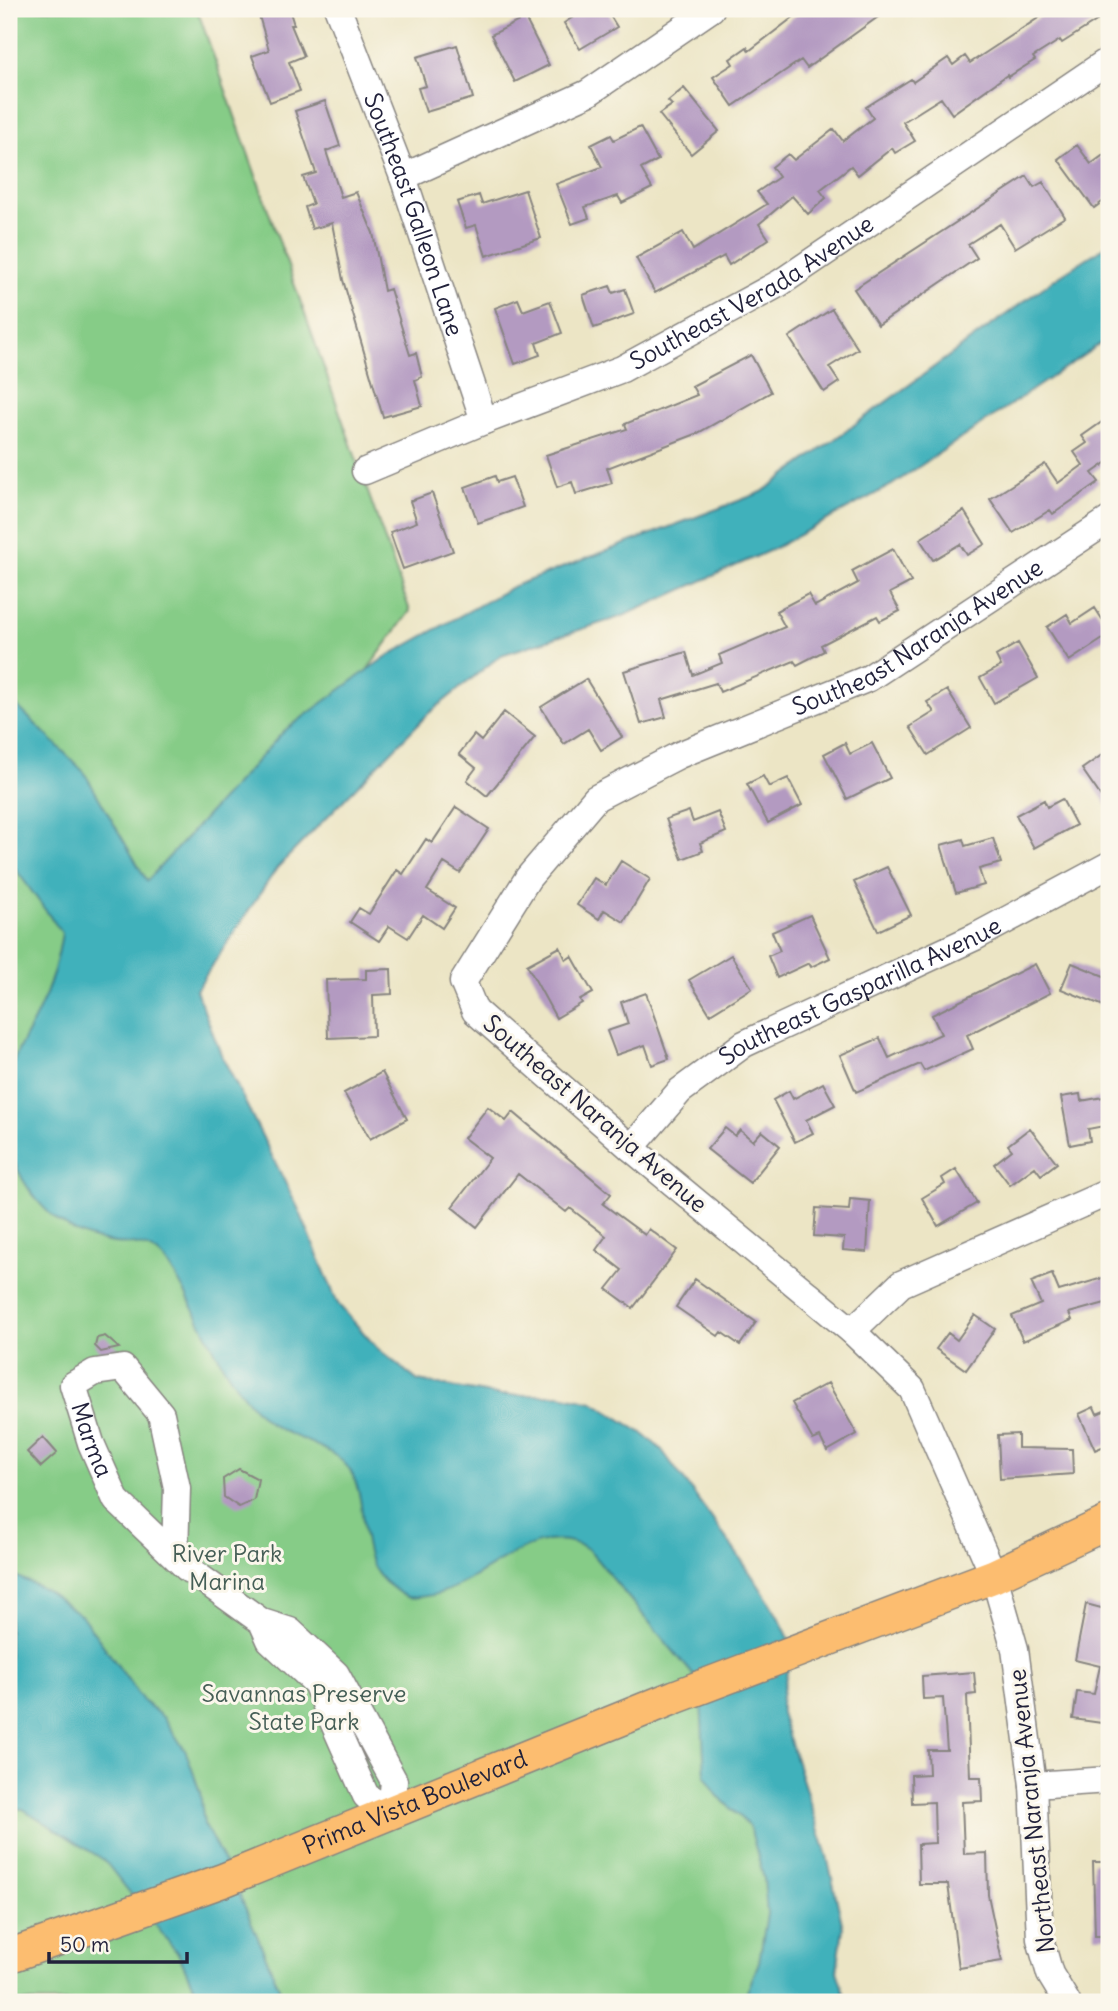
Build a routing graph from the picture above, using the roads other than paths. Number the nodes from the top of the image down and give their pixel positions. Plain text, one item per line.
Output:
1 (338, 9) edge
2 (711, 9) edge
3 (1109, 60) edge
4 (403, 177) junction
5 (484, 421) junction
6 (365, 471) dead end
7 (1109, 520) edge
8 (1109, 865) edge
9 (631, 1148) junction
10 (1109, 1192) edge
11 (852, 1331) junction
12 (1109, 1522) edge
13 (175, 1553) junction
14 (994, 1576) junction
15 (1109, 1780) edge
16 (1032, 1785) junction
17 (391, 1812) junction
18 (9, 1956) edge
19 (1067, 2002) edge

1 - 4 street, Southeast Galleon Lane
2 - 4 street
3 - 5 street, Southeast Verada Avenue
4 - 5 street, Southeast Galleon Lane
5 - 6 street, Southeast Verada Avenue
7 - 9 street, Southeast Naranja Avenue
8 - 9 street, Southeast Gasparilla Avenue
9 - 11 street, Southeast Naranja Avenue
10 - 11 street
11 - 14 street, Southeast Naranja Avenue
12 - 14 main road, Prima Vista Boulevard
13 - 13 street, Marma
13 - 17 street, Marma
14 - 16 street, Northeast Naranja Avenue
14 - 17 main road, Prima Vista Boulevard
15 - 16 street
16 - 19 street, Northeast Naranja Avenue
17 - 18 main road, Prima Vista Boulevard

